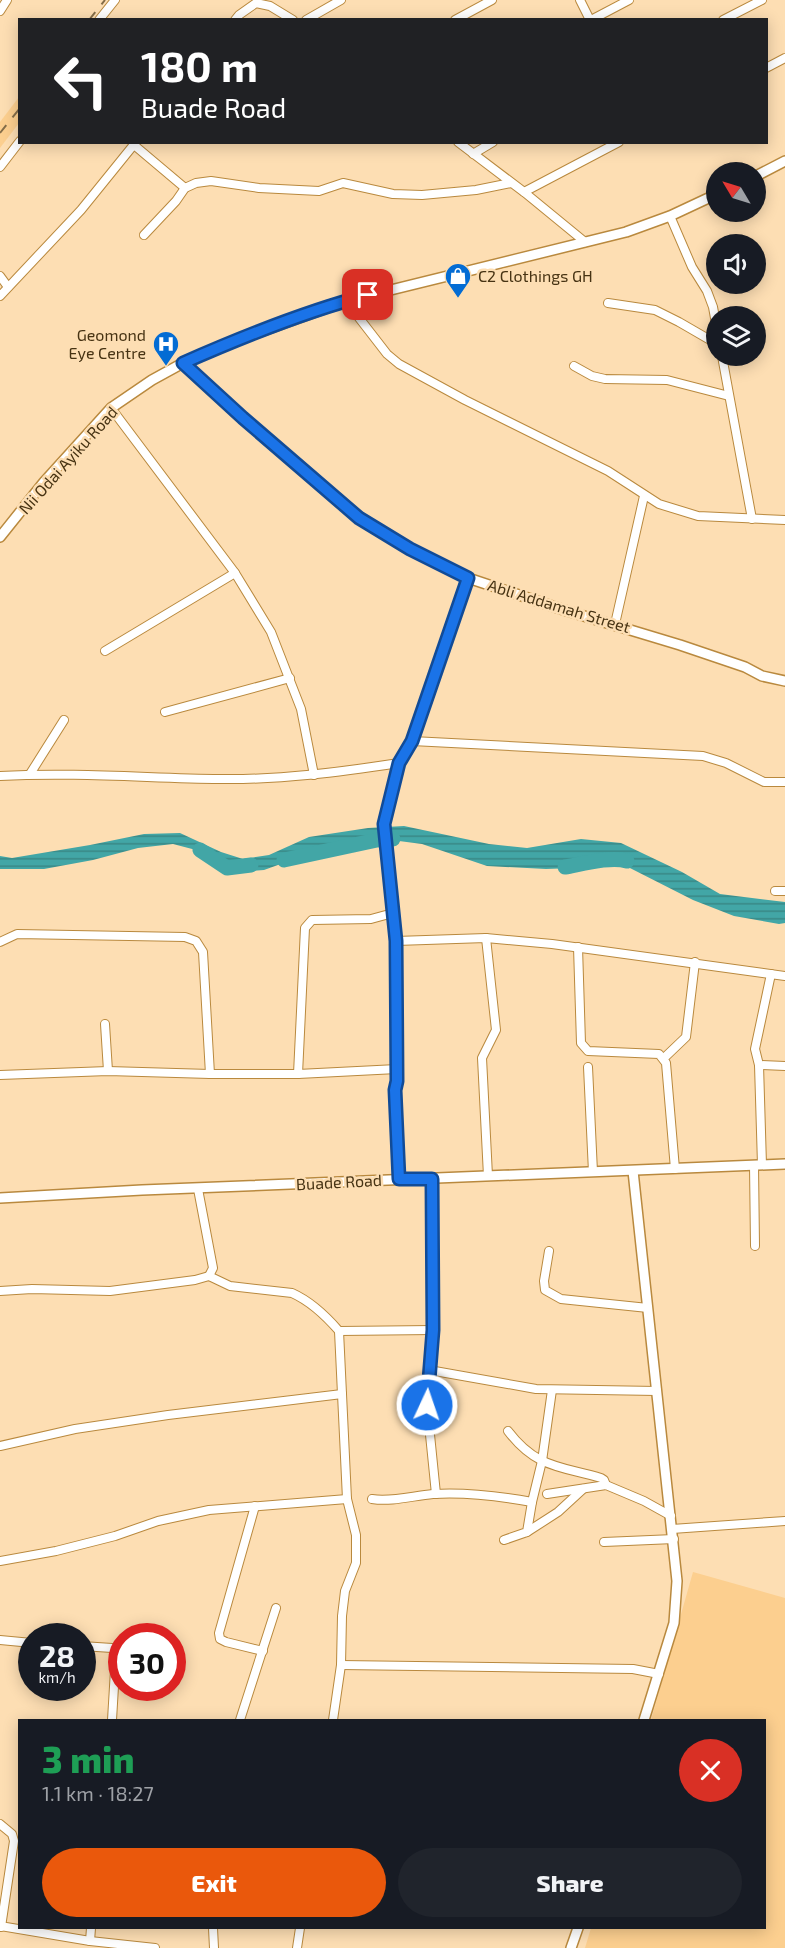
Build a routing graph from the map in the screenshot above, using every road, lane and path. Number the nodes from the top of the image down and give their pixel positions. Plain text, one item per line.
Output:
1 (8, 0) edge
2 (115, 0) edge
3 (341, 0) edge
4 (492, 0) edge
5 (580, 0) edge
6 (629, 0) edge
7 (762, 0) edge
8 (0, 11) edge
9 (101, 18) edge
10 (237, 18) edge
11 (290, 18) edge
12 (310, 18) edge
13 (459, 18) edge
14 (589, 18) edge
15 (594, 18) edge
16 (727, 18) edge
17 (785, 58) edge
18 (768, 67) edge
19 (18, 144) edge
20 (135, 144) edge
21 (460, 144) edge
22 (490, 144) edge
23 (615, 144) edge
24 (473, 154) junction
25 (784, 165) edge
26 (0, 167) edge
27 (766, 172) edge
28 (511, 183) junction
29 (185, 188) junction
30 (524, 192) junction
31 (706, 199) edge
32 (669, 216) junction
33 (144, 235) dead end
34 (585, 242) junction
35 (0, 276) edge
36 (8, 287) junction
37 (0, 296) edge
38 (346, 301) junction
39 (608, 303) dead end
40 (713, 306) edge
41 (706, 338) edge
42 (183, 363) junction
43 (574, 366) dead end
44 (724, 366) edge
45 (729, 396) junction
46 (111, 408) junction
47 (644, 496) junction
48 (752, 519) junction
49 (785, 520) edge
50 (0, 537) edge
51 (235, 573) junction
52 (468, 578) junction
53 (615, 624) junction
54 (105, 651) dead end
55 (290, 678) junction
56 (785, 681) edge
57 (165, 712) dead end
58 (64, 720) dead end
59 (412, 741) junction
60 (399, 763) junction
61 (30, 774) junction
62 (314, 774) junction
63 (0, 776) edge
64 (785, 782) edge
65 (775, 891) dead end
66 (785, 891) edge
67 (393, 914) junction
68 (486, 938) junction
69 (396, 941) junction
70 (0, 942) edge
71 (578, 947) junction
72 (695, 962) junction
73 (771, 974) junction
74 (785, 976) edge
75 (105, 1024) dead end
76 (664, 1058) junction
77 (759, 1065) junction
78 (785, 1066) edge
79 (588, 1067) dead end
80 (397, 1069) junction
81 (108, 1071) junction
82 (210, 1074) junction
83 (298, 1074) junction
84 (0, 1075) edge
85 (785, 1164) edge
86 (758, 1165) junction
87 (675, 1169) junction
88 (633, 1171) junction
89 (593, 1172) junction
90 (488, 1176) junction
91 (399, 1179) junction
92 (432, 1179) junction
93 (198, 1189) junction
94 (0, 1198) edge
95 (755, 1246) dead end
96 (549, 1251) dead end
97 (209, 1275) junction
98 (0, 1291) edge
99 (648, 1308) junction
100 (433, 1330) junction
101 (339, 1331) junction
102 (429, 1370) junction
103 (552, 1390) junction
104 (657, 1390) junction
105 (342, 1394) junction
106 (507, 1431) dead end
107 (0, 1446) edge
108 (542, 1461) junction
109 (606, 1485) junction
110 (584, 1488) junction
111 (436, 1494) junction
112 (547, 1494) dead end
113 (347, 1498) junction
114 (372, 1499) dead end
115 (532, 1502) junction
116 (255, 1506) junction
117 (671, 1516) junction
118 (785, 1521) edge
119 (527, 1532) junction
120 (673, 1534) junction
121 (504, 1540) dead end
122 (604, 1542) dead end
123 (0, 1561) edge
124 (276, 1608) dead end
125 (0, 1640) edge
126 (18, 1642) edge
127 (96, 1647) edge
128 (263, 1651) junction
129 (341, 1665) junction
130 (659, 1674) junction
131 (112, 1719) edge
132 (240, 1719) edge
133 (333, 1719) edge
134 (644, 1719) edge
135 (0, 1824) edge
136 (1, 1927) edge
137 (91, 1929) edge
138 (213, 1929) edge
139 (300, 1929) edge
140 (578, 1929) edge
141 (90, 1941) junction
142 (155, 1948) edge
143 (214, 1948) edge
144 (297, 1948) edge
145 (571, 1948) edge

1 - 8 street
2 - 9 street
3 - 12 street
4 - 13 street
5 - 14 street
6 - 15 street
7 - 16 street
10 - 11 street
17 - 18 street
19 - 26 street
20 - 29 street
20 - 36 street
21 - 24 street
22 - 24 street
23 - 30 street
24 - 28 street
25 - 27 street
28 - 29 street
28 - 30 street
29 - 33 street
30 - 34 street
31 - 32 street, Nii Odai Ayiku Road
32 - 34 street, Nii Odai Ayiku Road
32 - 40 street
34 - 38 street, Nii Odai Ayiku Road
35 - 36 street
36 - 37 street
38 - 42 street, Nii Odai Ayiku Road
38 - 47 street
39 - 41 street
42 - 46 street, Nii Odai Ayiku Road
42 - 52 street, Abli Addamah Street
43 - 45 street
44 - 45 street
45 - 48 street
46 - 50 street, Nii Odai Ayiku Road
46 - 51 street
47 - 48 street
47 - 53 street
48 - 49 street
51 - 54 street
51 - 55 street
52 - 53 street, Abli Addamah Street
52 - 59 street
53 - 56 street, Abli Addamah Street
55 - 57 street
55 - 62 street
58 - 61 street
59 - 60 street
59 - 64 street
60 - 62 street
60 - 67 street
61 - 62 street
61 - 63 street
65 - 66 street
67 - 69 street
67 - 83 street
68 - 69 street
68 - 71 street
68 - 90 street
69 - 80 street
70 - 82 street
71 - 72 street
71 - 76 street
72 - 73 street
72 - 76 street
73 - 74 street
73 - 77 street
75 - 81 street
76 - 87 street
77 - 78 street
77 - 86 street
79 - 89 street
80 - 83 street
80 - 91 street
81 - 82 street
81 - 84 street
82 - 83 street
85 - 86 street, Buade Road
86 - 87 street, Buade Road
86 - 95 street
87 - 88 street, Buade Road
88 - 89 street, Buade Road
88 - 99 street
89 - 90 street, Buade Road
90 - 92 street, Buade Road
91 - 92 street, Buade Road
91 - 93 street, Buade Road
92 - 100 street
93 - 94 street, Buade Road
93 - 97 street
96 - 99 street
97 - 98 street
97 - 101 street
99 - 104 street
100 - 101 street
100 - 102 street
101 - 105 street
102 - 103 street
102 - 111 street
103 - 104 street
103 - 108 street
104 - 117 street
105 - 107 street
105 - 113 street
106 - 108 street
108 - 109 street
108 - 115 street
109 - 110 street
109 - 117 street
110 - 112 street
110 - 119 street
111 - 114 street
111 - 115 street
113 - 116 street
113 - 129 street
115 - 119 street
116 - 123 street
116 - 128 street
117 - 120 street
118 - 120 street
119 - 121 street
120 - 122 street
120 - 130 street
124 - 128 street
125 - 126 street
127 - 131 street
128 - 132 street
129 - 130 street
129 - 133 street
130 - 134 street
135 - 136 street
136 - 141 street
137 - 141 street
138 - 143 street
139 - 144 street
140 - 145 street
141 - 142 street

